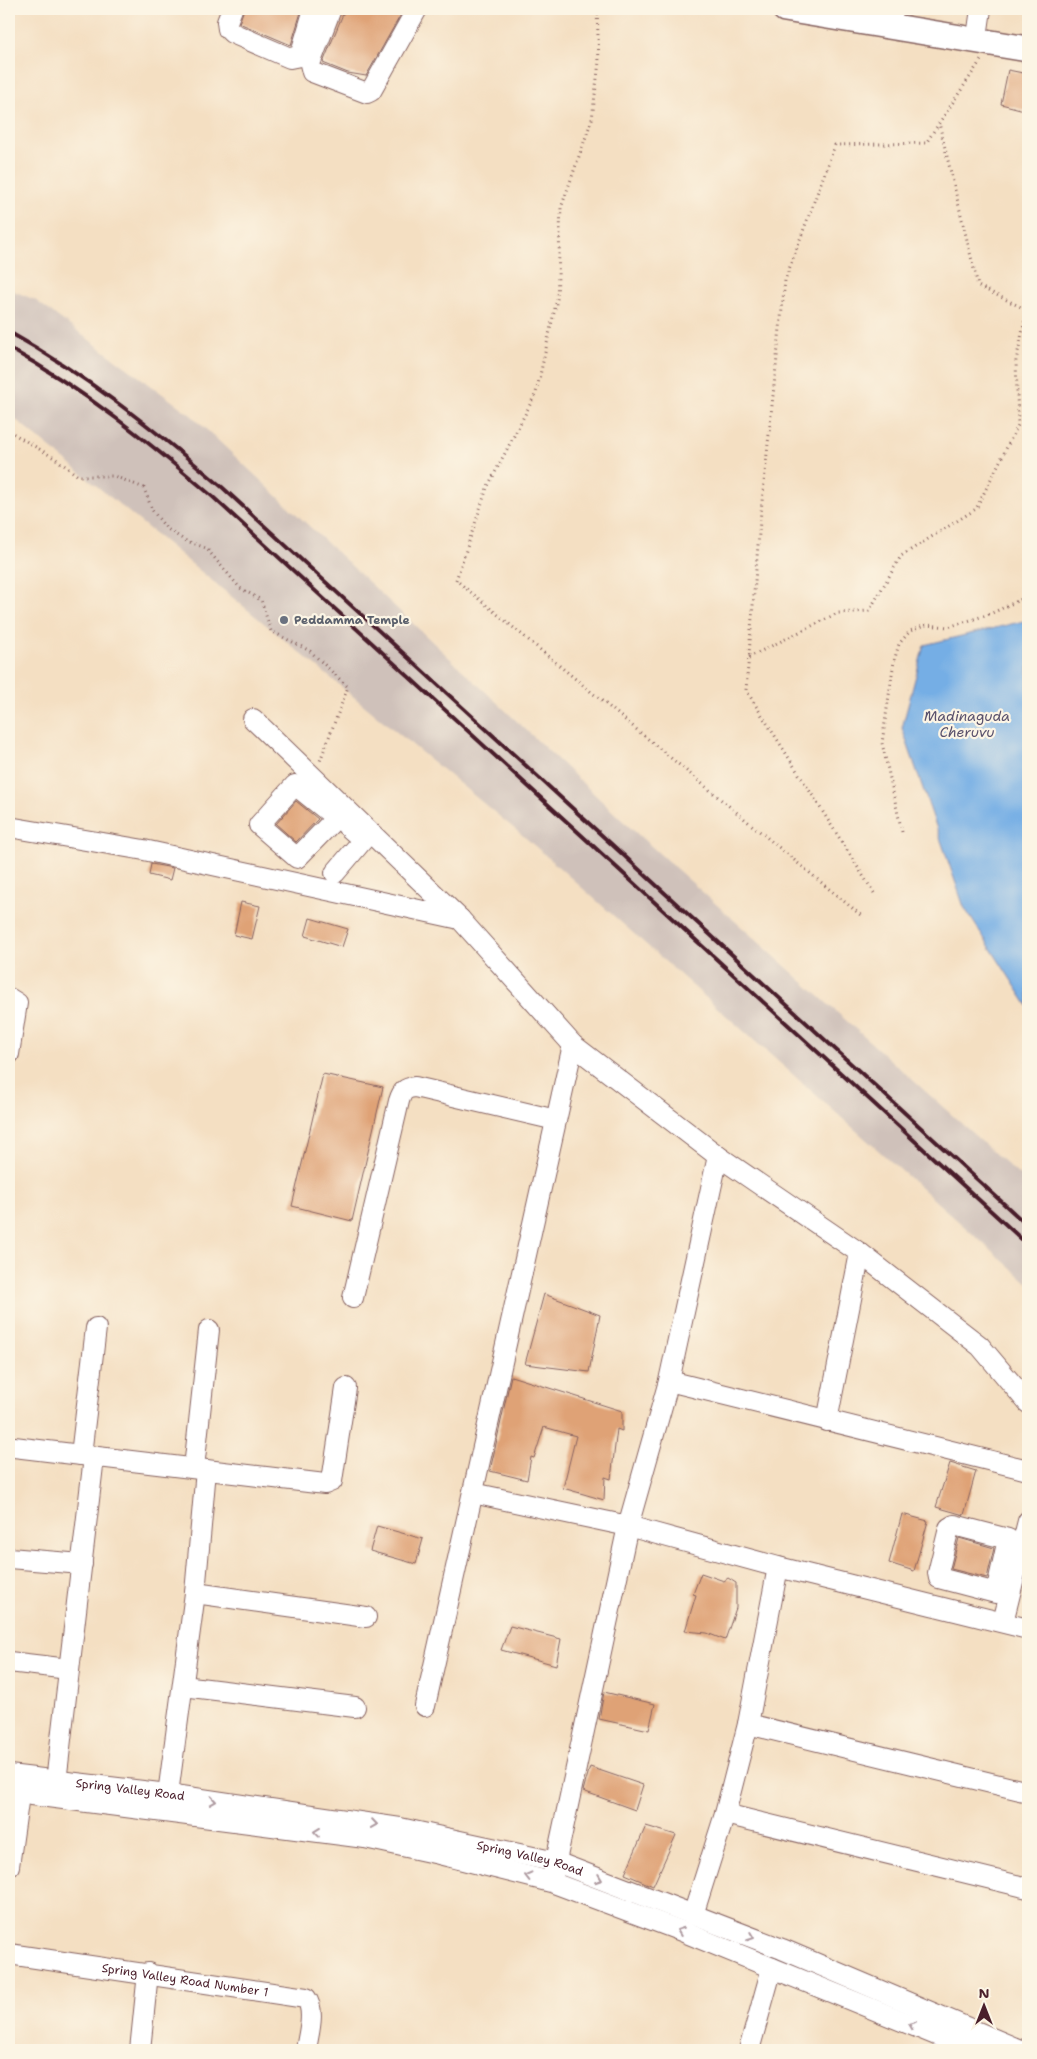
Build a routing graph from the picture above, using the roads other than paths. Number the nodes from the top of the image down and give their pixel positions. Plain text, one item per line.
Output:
1 (232, 9) edge
2 (314, 9) edge
3 (331, 9) edge
4 (417, 9) edge
5 (785, 9) edge
6 (852, 9) edge
7 (892, 12) edge
8 (983, 28) edge
9 (1028, 37) edge
10 (1028, 49) edge
11 (257, 731) dead end
12 (314, 786) junction
13 (341, 816) junction
14 (9, 827) edge
15 (367, 836) junction
16 (335, 873) dead end
17 (460, 919) junction
18 (9, 998) edge
19 (573, 1045) junction
20 (9, 1054) edge
21 (556, 1120) junction
22 (718, 1156) junction
23 (860, 1253) junction
24 (353, 1298) dead end
25 (96, 1328) dead end
26 (210, 1330) dead end
27 (668, 1381) junction
28 (346, 1388) dead end
29 (1028, 1403) edge
30 (827, 1421) junction
31 (14, 1447) dead end
32 (88, 1456) junction
33 (200, 1469) junction
34 (1028, 1470) edge
35 (473, 1493) junction
36 (1028, 1521) edge
37 (628, 1526) junction
38 (1012, 1556) junction
39 (9, 1558) edge
40 (82, 1564) junction
41 (778, 1567) junction
42 (195, 1593) junction
43 (996, 1593) junction
44 (366, 1617) dead end
45 (997, 1621) junction
46 (1028, 1629) edge
47 (9, 1662) edge
48 (69, 1669) junction
49 (183, 1686) junction
50 (425, 1706) dead end
51 (355, 1707) dead end
52 (748, 1724) junction
53 (56, 1782) junction
54 (14, 1784) edge
55 (1028, 1792) edge
56 (168, 1794) junction
57 (725, 1814) junction
58 (556, 1862) junction
59 (9, 1866) edge
60 (551, 1882) junction
61 (1028, 1888) edge
62 (693, 1915) junction
63 (9, 1954) edge
64 (772, 1968) junction
65 (148, 1973) junction
66 (941, 2044) edge
67 (140, 2050) edge
68 (306, 2050) edge
69 (749, 2050) edge
70 (973, 2050) edge
71 (1020, 2050) edge

1 - 2 street
3 - 4 street
5 - 8 main road
6 - 7 main road
7 - 8 main road
8 - 9 main road
8 - 10 main road
11 - 12 street
12 - 13 street
12 - 13 street
13 - 15 street
14 - 17 street
15 - 16 street
15 - 17 street
17 - 19 street
18 - 20 street
19 - 21 street
19 - 22 street
21 - 24 street
21 - 35 street
22 - 23 street
22 - 27 street
23 - 29 street
23 - 30 street
25 - 32 street
26 - 33 street
27 - 30 street
27 - 37 street
28 - 33 street
30 - 34 street
31 - 32 street
32 - 33 street
32 - 40 street
33 - 42 street
35 - 37 street
35 - 50 street
36 - 38 street
37 - 41 street
37 - 58 street
38 - 43 street
38 - 43 street
38 - 45 street
39 - 40 street
40 - 48 street
41 - 45 street
41 - 52 street
42 - 44 street
42 - 49 street
43 - 45 street
45 - 46 street
47 - 48 street
48 - 53 street
49 - 51 street
49 - 56 street
52 - 55 street
52 - 57 street
53 - 54 street, Spring Valley Road
53 - 56 street, Spring Valley Road
54 - 59 street
60 -> 54 street, Spring Valley Road
56 -> 58 street, Spring Valley Road
57 - 61 street
57 - 62 street
58 - 60 street
58 -> 62 street, Spring Valley Road
64 -> 60 street, Spring Valley Road
62 -> 71 street, Spring Valley Road
63 - 65 street, Spring Valley Road Number 1
66 -> 64 street, Spring Valley Road
64 - 69 street
65 - 67 street
65 - 68 street, Spring Valley Road Number 1
66 - 70 street, Spring Valley Road

